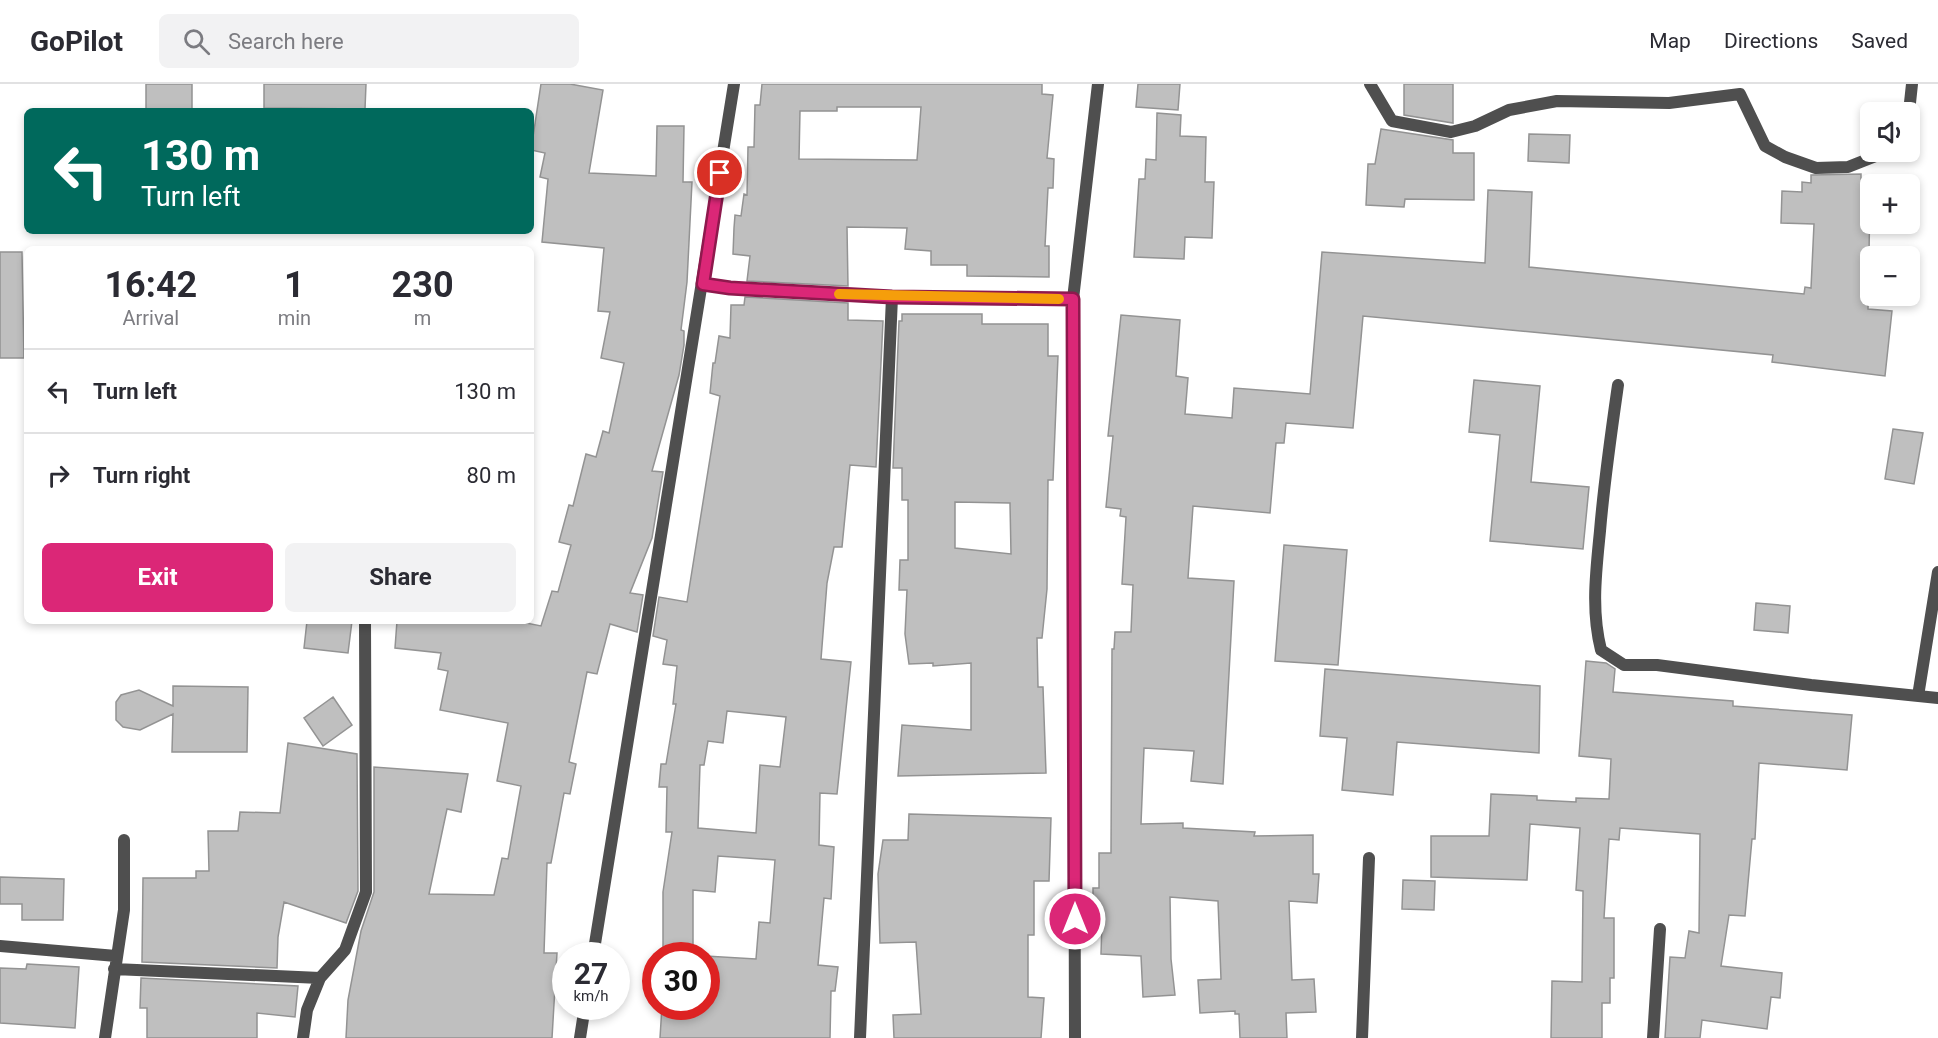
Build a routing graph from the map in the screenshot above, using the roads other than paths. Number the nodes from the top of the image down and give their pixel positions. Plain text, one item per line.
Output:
1 (734, 84) edge
2 (1098, 84) edge
3 (1370, 84) edge
4 (1912, 84) edge
5 (1740, 89) edge
6 (1910, 102) edge
7 (1861, 162) edge
8 (703, 284) junction
9 (892, 297) junction
10 (1073, 299) junction
11 (1618, 385) dead end
12 (1938, 572) edge
13 (365, 624) edge
14 (1918, 696) junction
15 (1938, 698) edge
16 (124, 840) dead end
17 (1369, 858) dead end
18 (1660, 929) dead end
19 (595, 942) edge
20 (0, 946) edge
21 (116, 956) junction
22 (114, 969) junction
23 (320, 978) junction
24 (583, 1020) edge
25 (105, 1038) edge
26 (303, 1038) edge
27 (580, 1038) edge
28 (860, 1038) edge
29 (1075, 1038) edge
30 (1362, 1038) edge
31 (1653, 1038) edge

1 - 8 street
2 - 10 street
3 - 5 street
4 - 6 street
5 - 7 street
8 - 9 street
8 - 19 street
9 - 10 street
9 - 28 street
10 - 29 street
11 - 14 street
12 - 14 street
13 - 23 street
14 - 15 street
16 - 21 street
17 - 30 street
18 - 31 street
20 - 21 street
21 - 22 street
22 - 23 street
22 - 25 street
23 - 26 street
24 - 27 street

